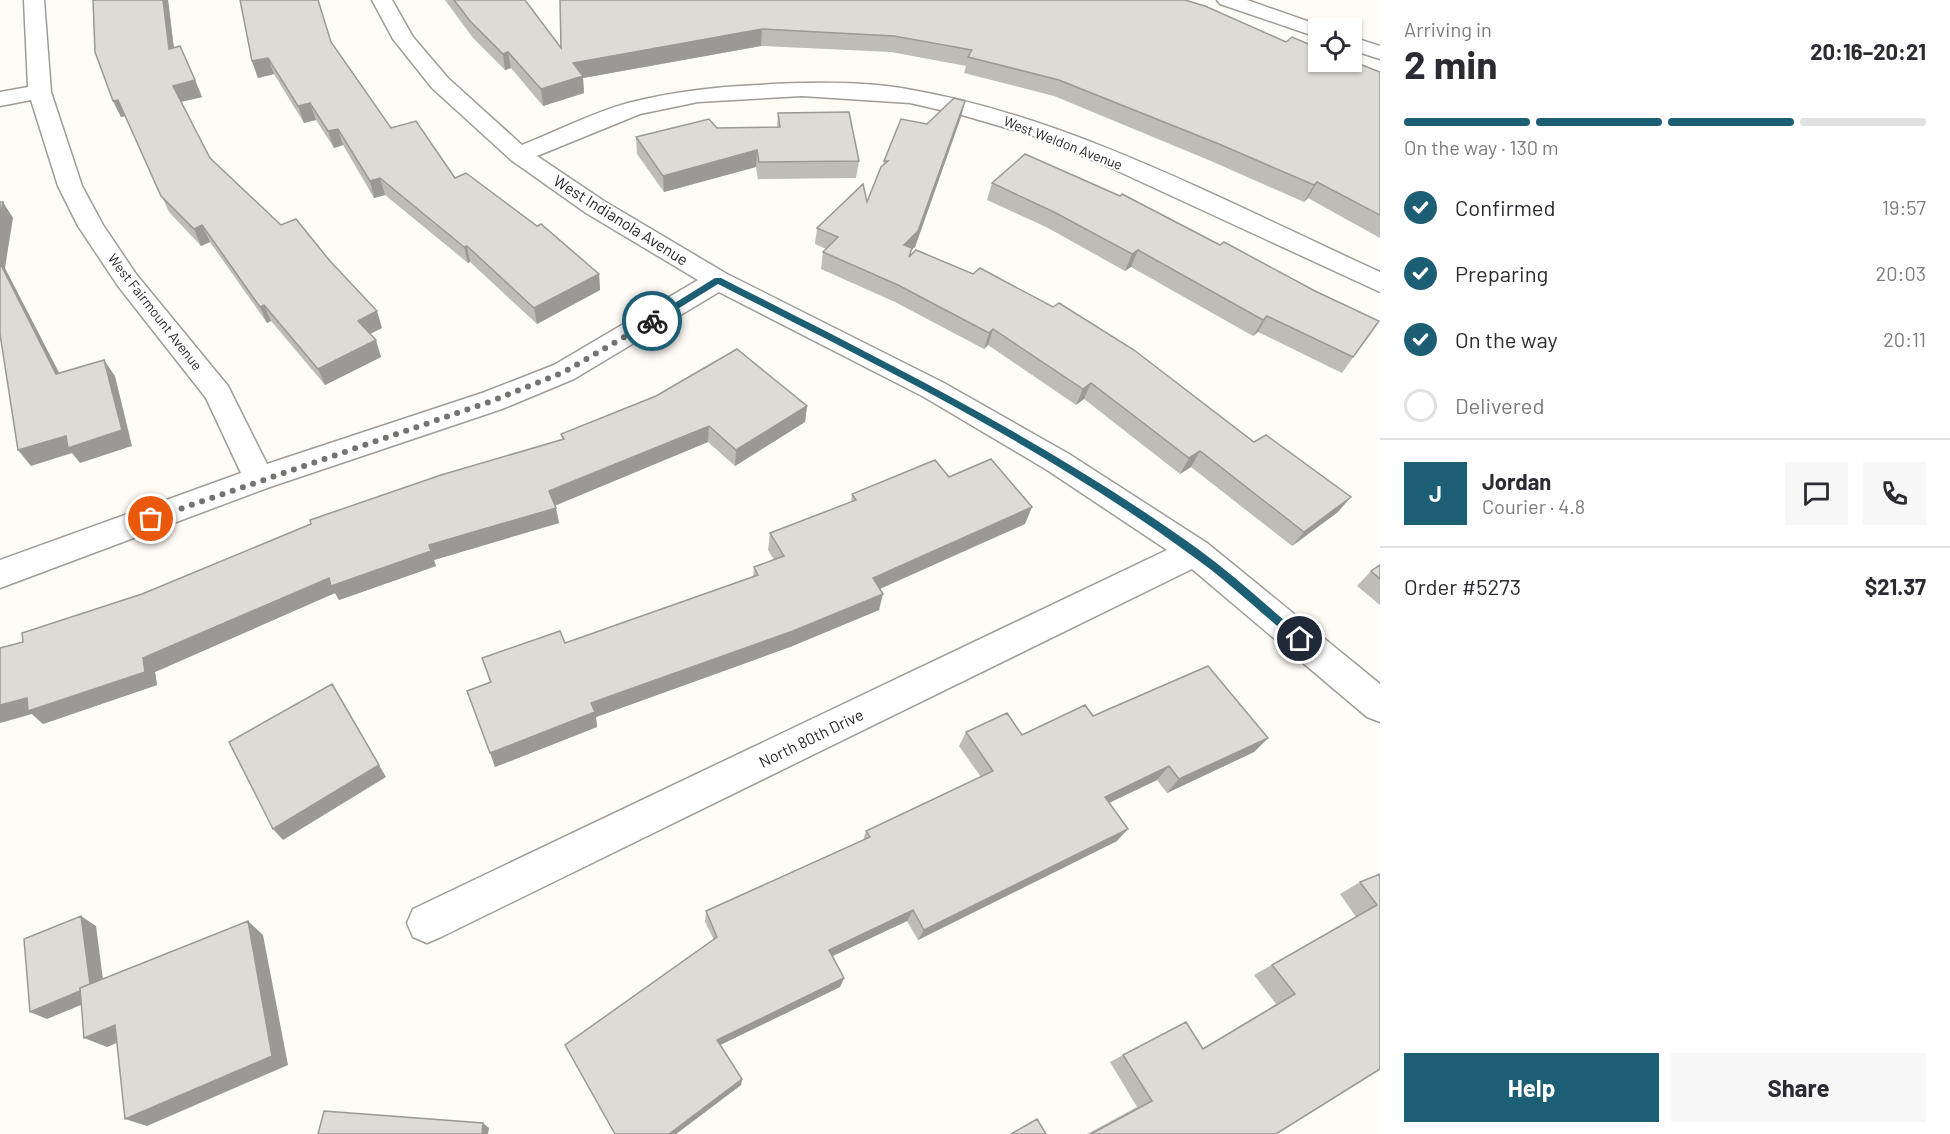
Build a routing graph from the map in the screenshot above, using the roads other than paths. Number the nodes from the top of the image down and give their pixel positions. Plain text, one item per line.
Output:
1 (34, 0) edge
2 (382, 0) edge
3 (1227, 0) edge
4 (1308, 28) edge
5 (1362, 47) edge
6 (1380, 53) edge
7 (40, 92) junction
8 (0, 99) edge
9 (519, 155) junction
10 (718, 280) junction
11 (1380, 283) edge
12 (259, 479) junction
13 (1195, 552) junction
14 (0, 574) edge
15 (1380, 706) edge
16 (427, 923) dead end

1 - 7 street, West Fairmount Avenue
2 - 9 street, West Indianola Avenue
3 - 4 street
5 - 6 street
7 - 8 street
7 - 12 street, West Fairmount Avenue
9 - 10 street, West Indianola Avenue
9 - 11 street, West Weldon Avenue
10 - 12 street
10 - 13 street, West Indianola Avenue
12 - 14 street
13 - 15 street, West Indianola Avenue
13 - 16 street, North 80th Drive

